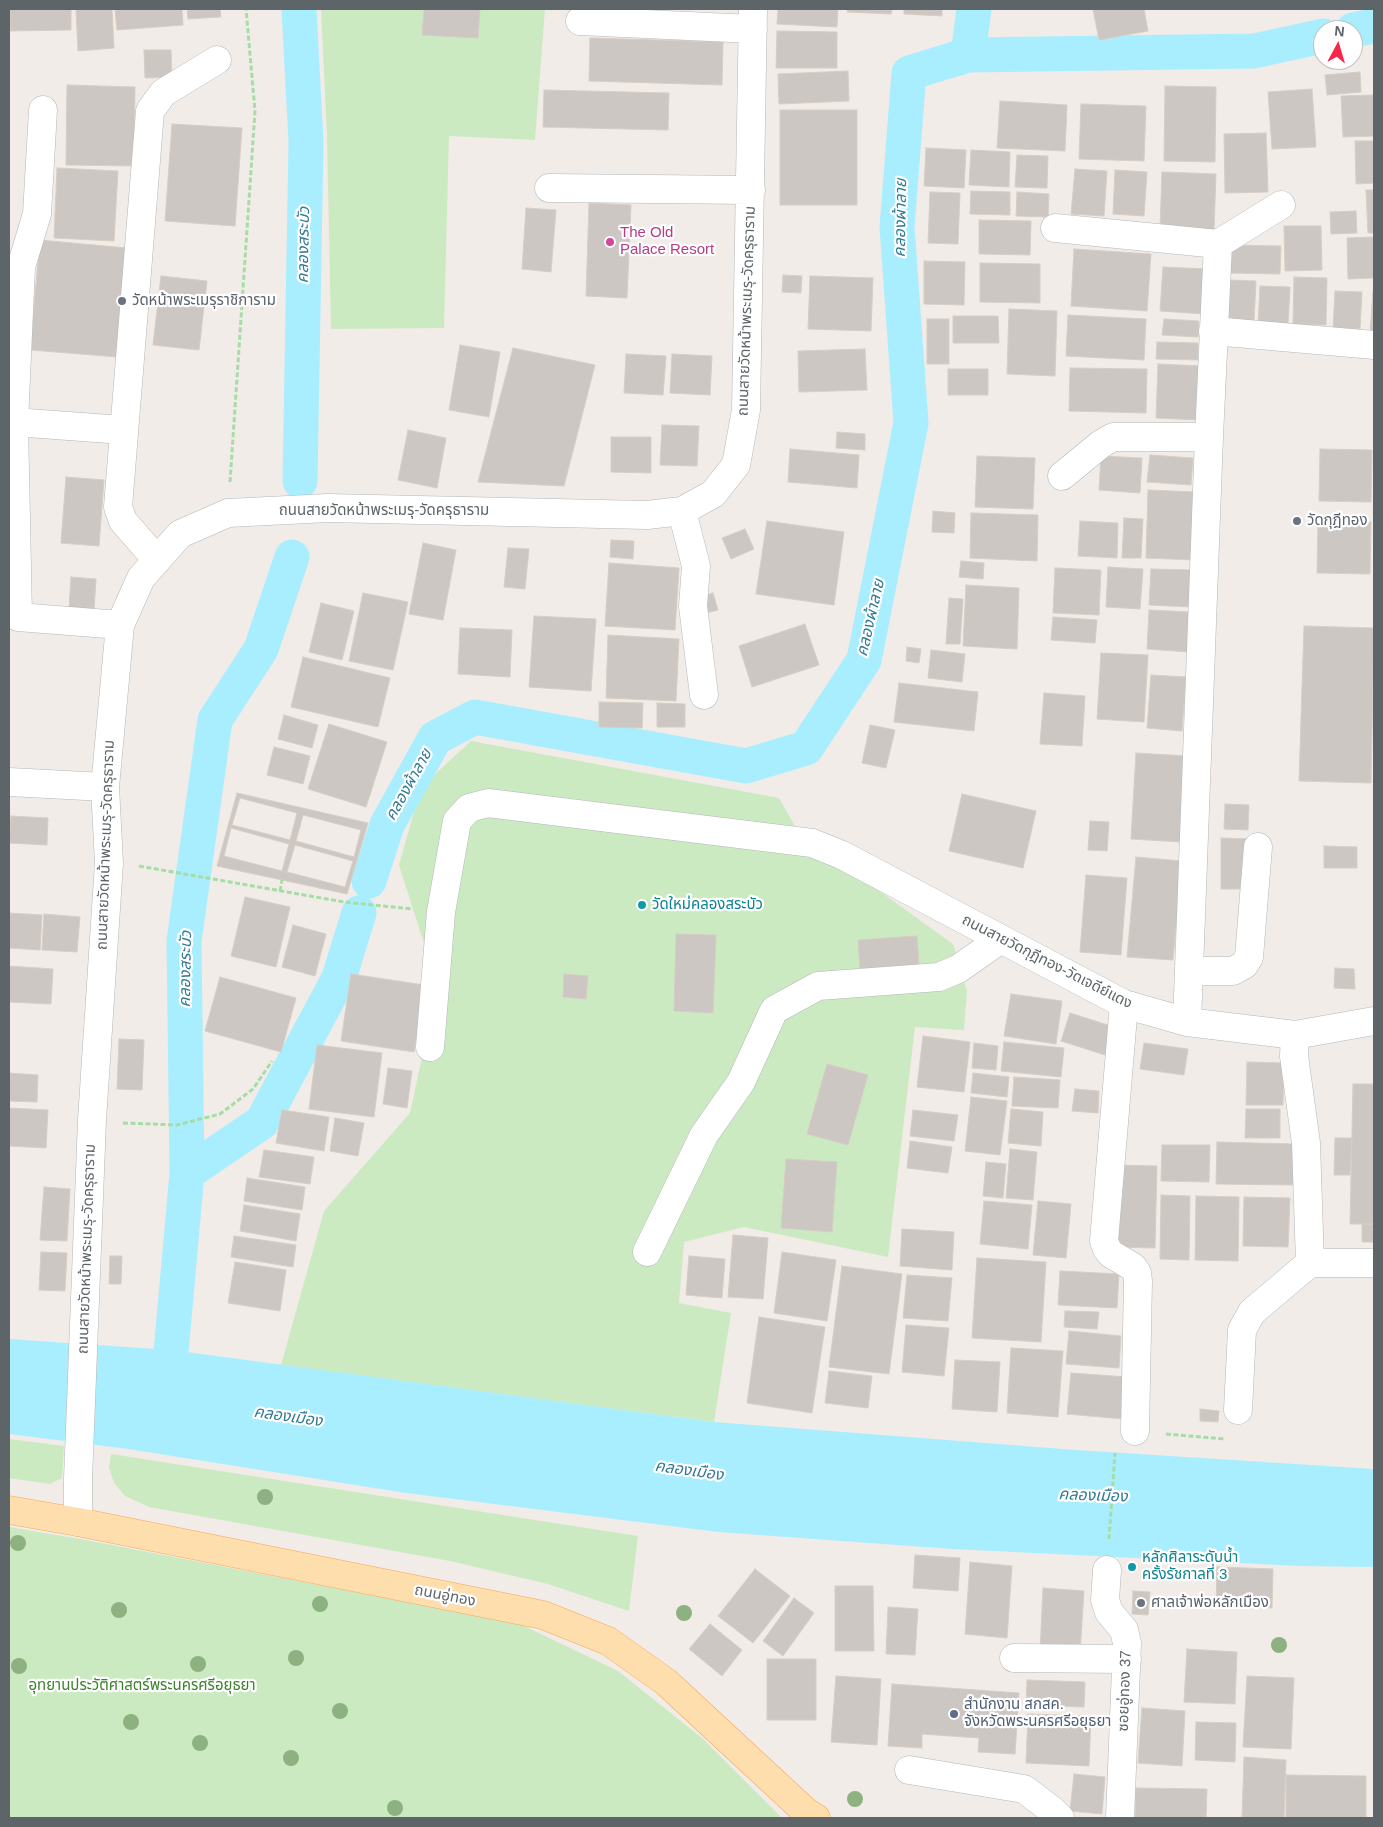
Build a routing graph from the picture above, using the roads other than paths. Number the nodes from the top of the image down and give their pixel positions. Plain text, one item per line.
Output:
1 (753, 19) edge
2 (580, 21) dead end
3 (217, 60) dead end
4 (43, 110) dead end
5 (549, 188) dead end
6 (751, 190) junction
7 (1281, 205) dead end
8 (1055, 228) dead end
9 (1218, 244) junction
10 (1214, 331) junction
11 (1374, 344) edge
12 (14, 422) junction
13 (123, 430) junction
14 (1209, 437) junction
15 (1062, 476) dead end
16 (682, 511) junction
17 (12, 512) edge
18 (156, 560) junction
19 (13, 616) edge
20 (120, 625) junction
21 (704, 695) dead end
22 (9, 782) edge
23 (106, 787) junction
24 (1258, 847) dead end
25 (1001, 939) junction
26 (1189, 971) junction
27 (1124, 1004) junction
28 (1374, 1021) edge
29 (1187, 1022) junction
30 (1295, 1035) junction
31 (430, 1047) dead end
32 (647, 1252) dead end
33 (1310, 1263) junction
34 (1374, 1263) edge
35 (1238, 1410) road end
36 (1135, 1431) road end
37 (9, 1510) edge
38 (78, 1522) junction
39 (1107, 1570) dead end
40 (1014, 1658) dead end
41 (1127, 1659) junction
42 (909, 1770) dead end
43 (816, 1818) edge
44 (1060, 1818) edge
45 (1120, 1818) edge

1 - 2 street
1 - 6 street, ถนนสายวัดหน้าพระเมรุ-วัดครุธาราม
3 - 13 street
4 - 12 street
5 - 6 street
6 - 16 street, ถนนสายวัดหน้าพระเมรุ-วัดครุธาราม
7 - 9 street
8 - 9 street
9 - 10 street
10 - 11 street
10 - 14 street
12 - 13 street
12 - 17 street
13 - 18 street
14 - 15 street
14 - 26 street
16 - 18 street, ถนนสายวัดหน้าพระเมรุ-วัดครุธาราม
16 - 21 street
17 - 19 street
18 - 20 street, ถนนสายวัดหน้าพระเมรุ-วัดครุธาราม
19 - 20 street
20 - 23 street, ถนนสายวัดหน้าพระเมรุ-วัดครุธาราม
22 - 23 street
23 - 38 street, ถนนสายวัดหน้าพระเมรุ-วัดครุธาราม
24 - 26 street
25 - 27 street, ถนนสายวัดกุฎีทอง-วัดเจดีย์แดง
25 - 31 street, ถนนสายวัดกุฎีทอง-วัดเจดีย์แดง
25 - 32 street
26 - 29 street
27 - 29 street, ถนนสายวัดกุฎีทอง-วัดเจดีย์แดง
27 - 36 street
28 - 30 street, ถนนสายวัดกุฎีทอง-วัดเจดีย์แดง
29 - 30 street, ถนนสายวัดกุฎีทอง-วัดเจดีย์แดง
30 - 33 street
33 - 34 street
33 - 35 street
37 - 38 main road, ถนนอู่ทอง
38 - 43 main road, ถนนอู่ทอง
39 - 41 street, ซอยอู่ทอง 37
40 - 41 street
41 - 45 street, ซอยอู่ทอง 37
42 - 44 street

